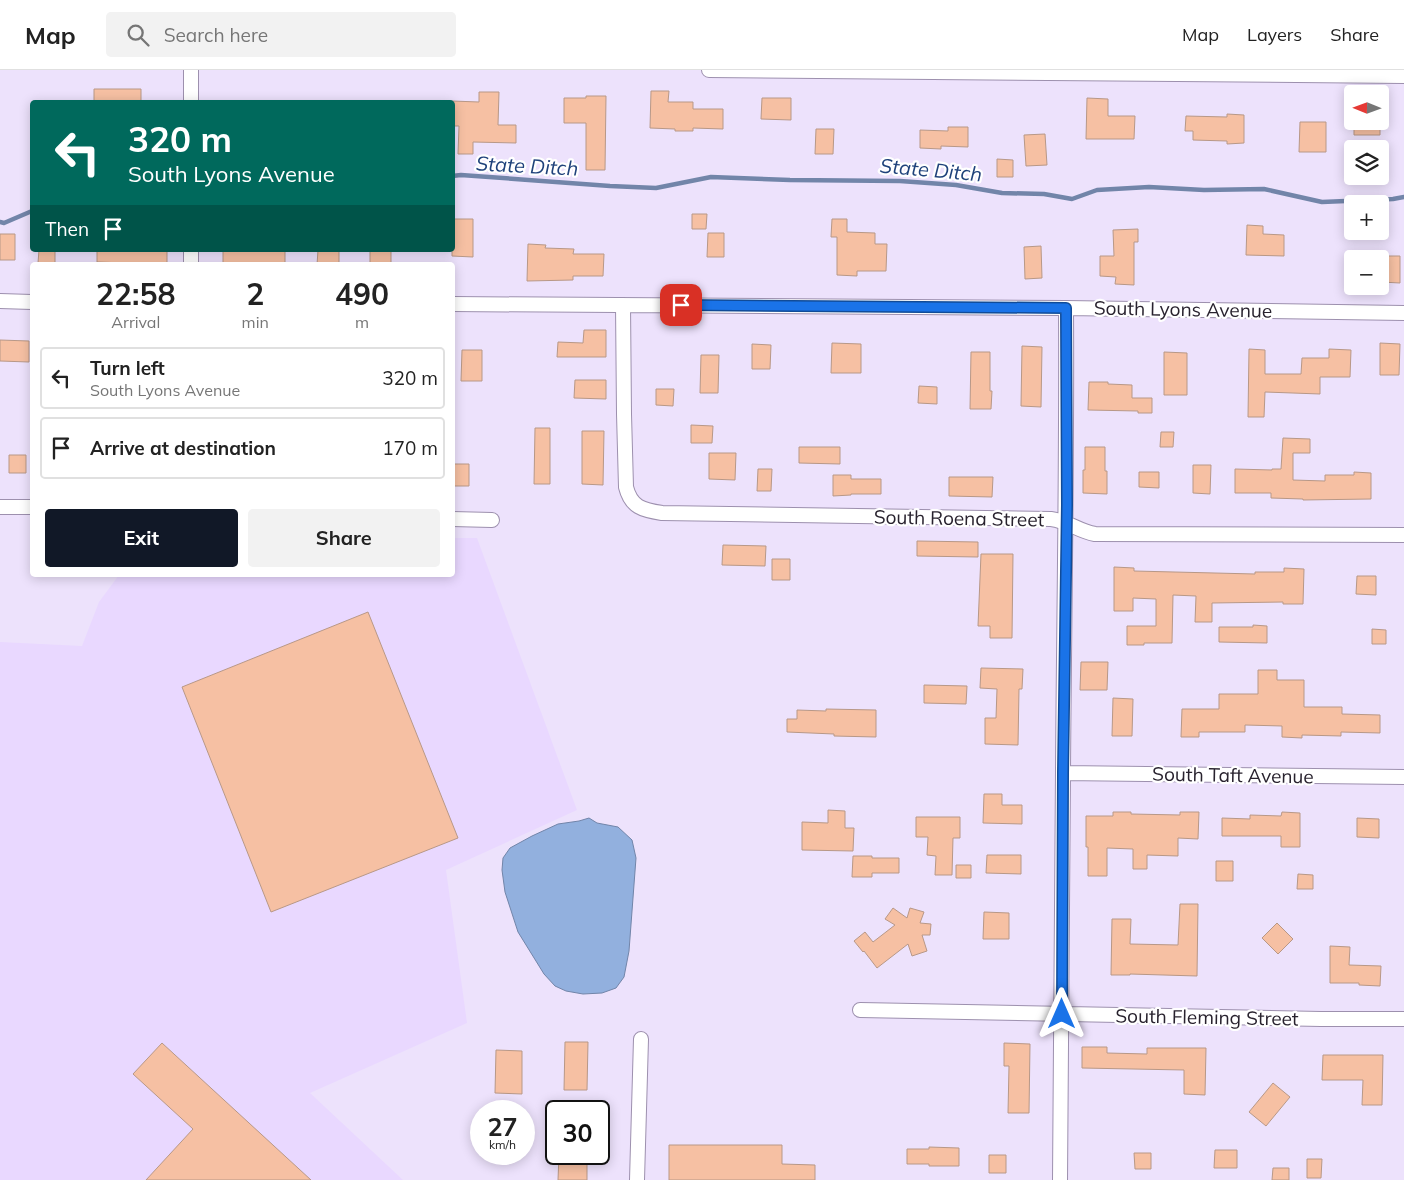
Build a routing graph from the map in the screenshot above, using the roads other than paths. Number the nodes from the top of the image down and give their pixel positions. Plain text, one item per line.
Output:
1 (191, 70) edge
2 (709, 70) edge
3 (1066, 71) edge
4 (1404, 76) edge
5 (191, 100) edge
6 (0, 301) edge
7 (30, 302) edge
8 (455, 304) edge
9 (623, 305) junction
10 (1066, 308) junction
11 (1404, 313) edge
12 (0, 507) edge
13 (30, 507) edge
14 (455, 519) edge
15 (492, 520) dead end
16 (1067, 523) junction
17 (1404, 535) edge
18 (1063, 773) junction
19 (1404, 777) edge
20 (860, 1010) dead end
21 (1062, 1014) junction
22 (1404, 1019) edge
23 (641, 1039) dead end
24 (637, 1180) edge
25 (1060, 1180) edge

1 - 5 street
2 - 3 street
3 - 4 street
6 - 7 street
8 - 9 street, South Lyons Avenue
9 - 10 street, South Lyons Avenue
9 - 16 street, South Roena Street
10 - 11 street, South Lyons Avenue
10 - 16 street
12 - 13 street
14 - 15 street
16 - 17 street, South Roena Street
16 - 18 street
18 - 19 street, South Taft Avenue
18 - 21 street
20 - 21 street, South Fleming Street
21 - 22 street, South Fleming Street
21 - 25 street
23 - 24 street

